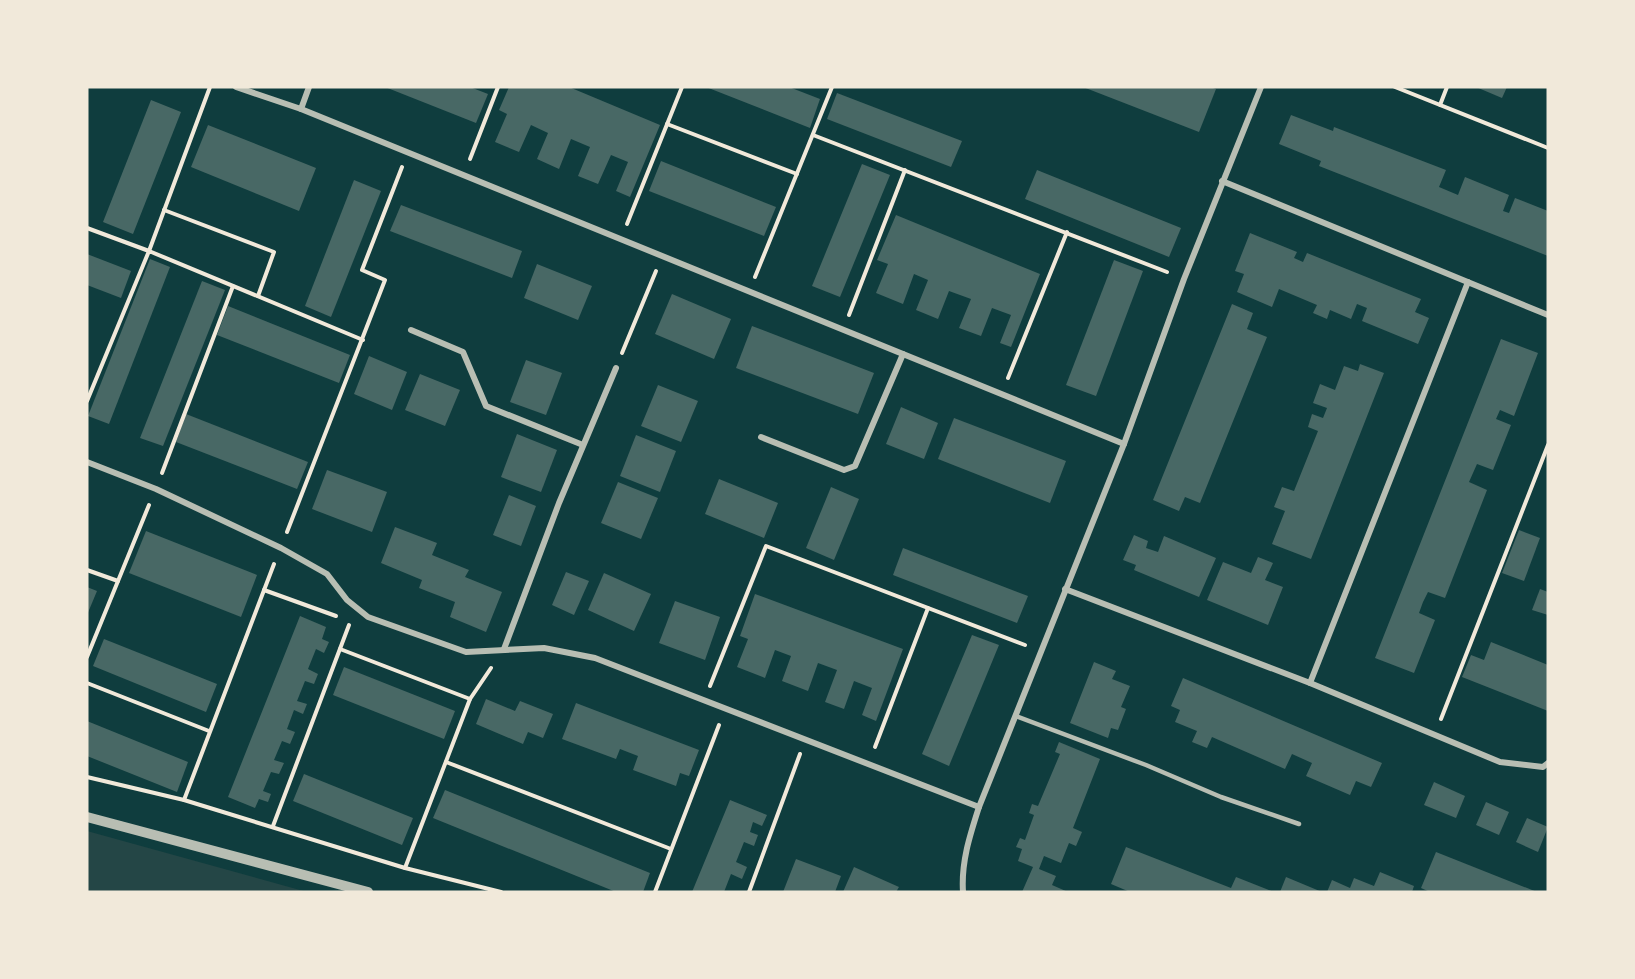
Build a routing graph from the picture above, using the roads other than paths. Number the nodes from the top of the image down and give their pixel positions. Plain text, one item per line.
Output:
1 (236, 87) edge
2 (309, 87) edge
3 (1260, 87) edge
4 (301, 109) junction
5 (1222, 181) junction
6 (1468, 282) junction
7 (1548, 315) edge
8 (411, 330) dead end
9 (903, 354) junction
10 (616, 368) road end
11 (761, 437) dead end
12 (1124, 444) junction
13 (583, 446) junction
14 (87, 462) edge
15 (1065, 589) junction
16 (504, 649) junction
17 (1310, 683) junction
18 (1016, 716) junction
19 (1548, 763) edge
20 (979, 807) junction
21 (87, 817) edge
22 (1299, 824) dead end
23 (368, 892) edge
24 (963, 892) edge

1 - 4 street
2 - 4 street
3 - 5 street
4 - 9 street
5 - 6 street
5 - 12 street
6 - 7 street
6 - 17 street
8 - 13 street
9 - 11 street
9 - 12 street
10 - 13 street
12 - 15 street
13 - 16 street
14 - 16 street
15 - 17 street
15 - 18 street
16 - 20 street
17 - 19 street
18 - 20 street
18 - 22 lane
20 - 24 street
21 - 23 street

